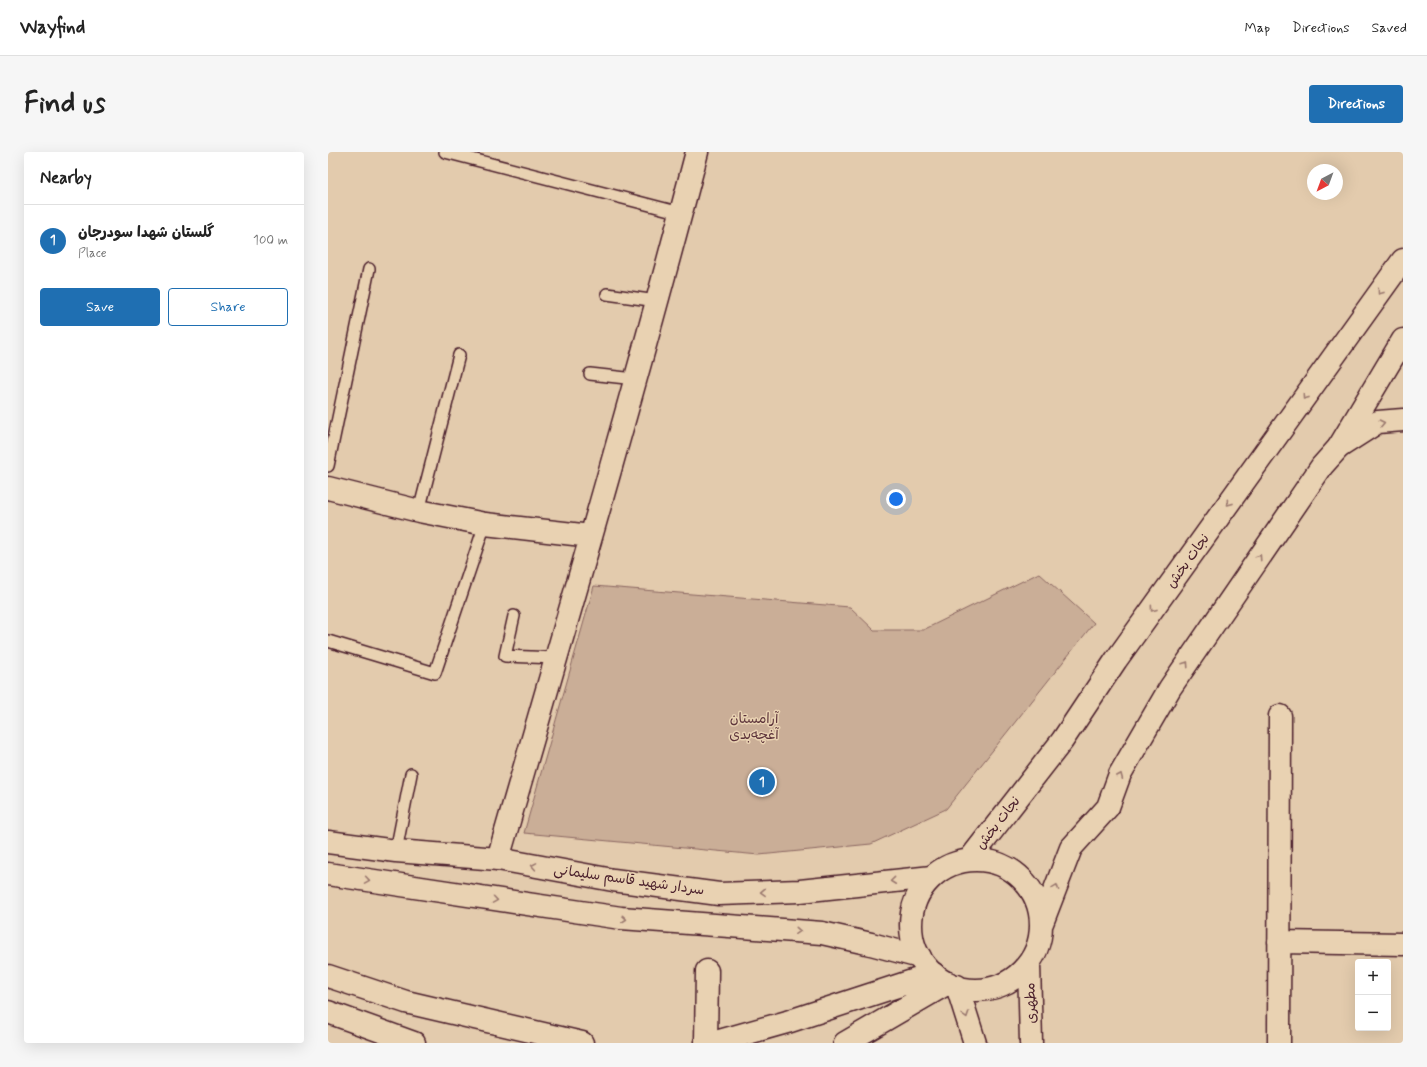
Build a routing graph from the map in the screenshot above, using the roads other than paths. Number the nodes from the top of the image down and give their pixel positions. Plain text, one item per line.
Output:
1 (445, 152) edge
2 (697, 152) edge
3 (681, 213) junction
4 (1403, 260) edge
5 (370, 269) dead end
6 (607, 294) dead end
7 (657, 301) junction
8 (1403, 340) edge
9 (459, 355) dead end
10 (590, 374) dead end
11 (635, 379) junction
12 (1403, 420) edge
13 (1339, 447) junction
14 (328, 466) edge
15 (328, 488) edge
16 (419, 511) junction
17 (485, 524) junction
18 (591, 536) junction
19 (514, 616) dead end
20 (328, 641) edge
21 (556, 658) junction
22 (1280, 716) dead end
23 (411, 774) dead end
24 (328, 842) edge
25 (396, 851) junction
26 (498, 859) junction
27 (970, 859) junction
28 (328, 874) edge
29 (932, 877) junction
30 (719, 894) junction
31 (1042, 923) junction
32 (717, 925) junction
33 (1279, 942) junction
34 (1403, 944) edge
35 (920, 957) junction
36 (1029, 963) junction
37 (706, 971) dead end
38 (328, 976) edge
39 (946, 981) junction
40 (328, 1012) edge
41 (414, 1043) edge
42 (582, 1043) edge
43 (706, 1043) edge
44 (712, 1043) edge
45 (845, 1043) edge
46 (975, 1043) edge
47 (1031, 1043) edge
48 (1279, 1043) edge

1 - 3 lane
2 - 3 street
3 - 7 street
4 -> 27 street, نجات بخش
5 - 14 lane
6 - 7 lane
7 - 11 street
8 - 13 street
9 - 16 lane
10 - 11 lane
11 - 18 street
13 -> 12 street
31 -> 13 street
15 - 16 street
16 - 17 street
17 - 18 street
17 - 20 lane
18 - 21 street
19 - 21 lane
21 - 26 street
22 - 33 street
23 - 25 lane
24 - 25 street, سردار شهید قاسم سلیمانی
25 - 26 street, سردار شهید قاسم سلیمانی
30 -> 26 street, سردار شهید قاسم سلیمانی
27 - 29 street
27 - 31 street
28 -> 32 street
29 -> 30 street, سردار شهید قاسم سلیمانی
29 - 35 street
30 - 32 street
31 - 36 street
32 -> 35 street
33 - 34 street
33 - 48 street
35 - 39 street
36 - 39 street
36 - 47 street, مطهری
37 - 43 street
38 - 42 street
39 - 44 street
39 - 45 street
39 -> 46 street
40 - 41 street

